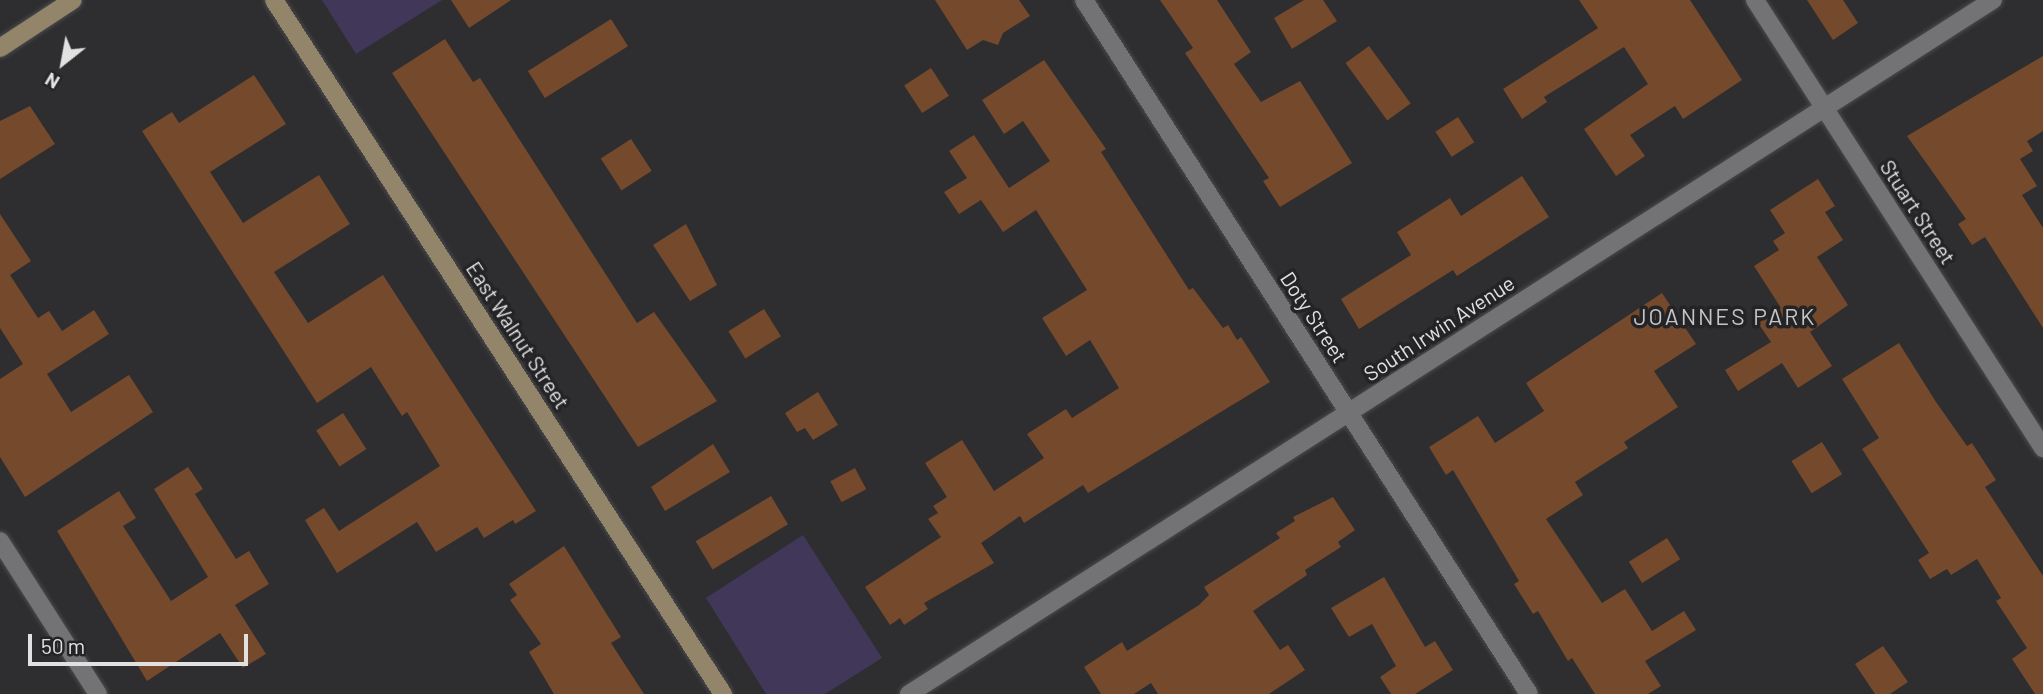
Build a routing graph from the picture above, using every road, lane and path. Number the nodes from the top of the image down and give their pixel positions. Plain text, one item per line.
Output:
1 (73, 0) edge
2 (274, 0) edge
3 (1084, 0) edge
4 (1755, 0) edge
5 (1993, 0) edge
6 (0, 48) edge
7 (1825, 108) junction
8 (1349, 413) junction
9 (2043, 448) edge
10 (0, 541) edge
11 (98, 694) edge
12 (723, 694) edge
13 (909, 694) edge
14 (1529, 694) edge

1 - 6 street
2 - 12 street, East Walnut Street
3 - 8 street, Doty Street
4 - 7 street, Stuart Street
5 - 7 street, South Irwin Avenue
7 - 8 street, South Irwin Avenue
7 - 9 street, Stuart Street
8 - 13 street, South Irwin Avenue
8 - 14 street, Doty Street
10 - 11 street

